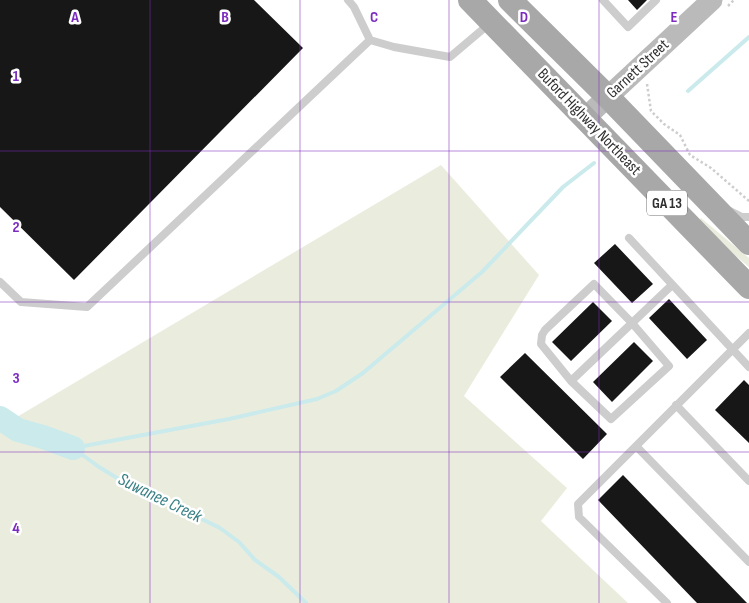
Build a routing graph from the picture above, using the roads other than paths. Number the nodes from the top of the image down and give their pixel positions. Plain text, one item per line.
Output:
1 (348, 0) edge
2 (470, 0) edge
3 (603, 0) edge
4 (656, 0) edge
5 (719, 3) edge
6 (522, 8) edge
7 (492, 21) junction
8 (370, 40) junction
9 (608, 97) junction
10 (586, 118) junction
11 (708, 201) junction
12 (749, 217) edge
13 (629, 238) dead end
14 (749, 243) edge
15 (0, 282) edge
16 (672, 285) junction
17 (748, 289) edge
18 (632, 323) junction
19 (749, 333) edge
20 (749, 340) edge
21 (738, 344) junction
22 (732, 350) junction
23 (749, 367) edge
24 (571, 381) junction
25 (676, 405) junction
26 (636, 446) junction
27 (749, 481) edge
28 (749, 562) edge
29 (667, 603) edge

1 - 8 lane
2 - 7 main road, Buford Highway Northeast / GA 13
3 - 4 lane
5 - 9 street, Garnett Street
6 - 9 main road, Buford Highway Northeast / GA 13
7 - 8 lane
7 - 10 main road, Buford Highway Northeast / GA 13
8 - 15 lane
9 - 10 street, Garnett Street
9 - 11 main road, Buford Highway Northeast / GA 13
10 - 17 main road, Buford Highway Northeast / GA 13
11 - 12 lane
11 - 14 main road, Buford Highway Northeast / GA 13
13 - 16 lane
16 - 18 lane
16 - 22 lane
18 - 24 lane
18 - 24 lane
18 - 24 lane
19 - 21 lane
20 - 21 lane
21 - 22 lane
22 - 23 lane
22 - 25 lane
25 - 26 lane
25 - 27 lane
26 - 28 lane
26 - 29 lane

